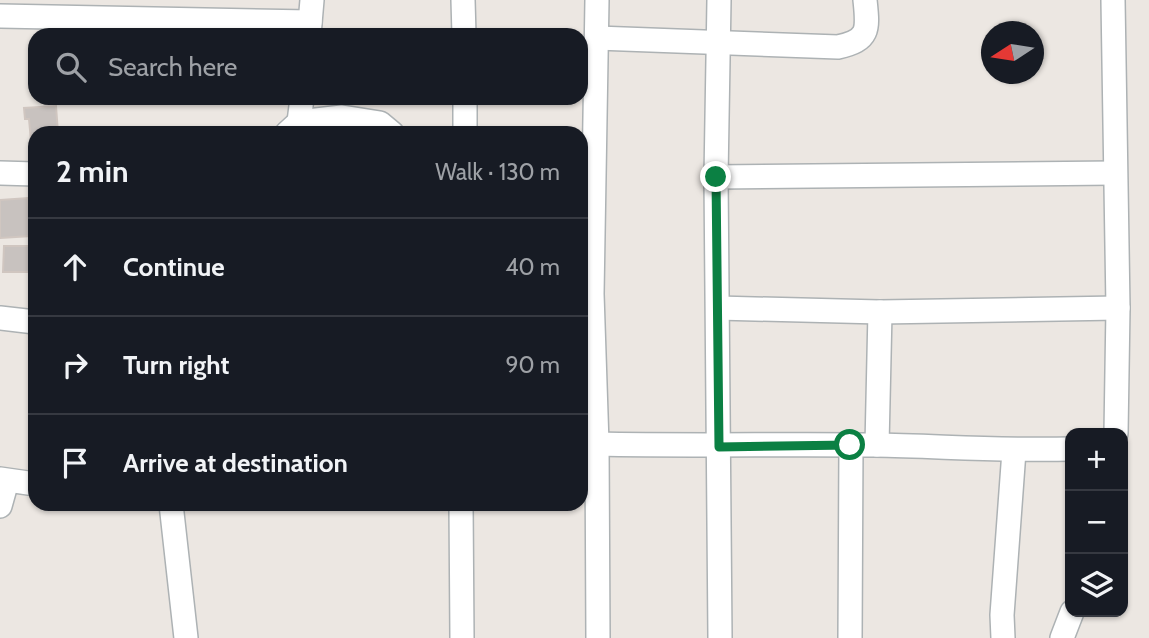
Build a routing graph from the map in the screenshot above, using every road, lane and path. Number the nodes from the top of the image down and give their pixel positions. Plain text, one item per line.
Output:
1 (463, 0) edge
2 (597, 0) edge
3 (719, 0) edge
4 (865, 0) edge
5 (1113, 0) edge
6 (163, 10) edge
7 (0, 16) edge
8 (310, 19) edge
9 (464, 28) edge
10 (597, 38) junction
11 (717, 43) junction
12 (300, 105) edge
13 (465, 105) edge
14 (294, 126) edge
15 (302, 126) edge
16 (384, 126) edge
17 (465, 126) edge
18 (0, 173) edge
19 (1115, 173) junction
20 (28, 174) edge
21 (716, 177) junction
22 (588, 247) edge
23 (1118, 308) junction
24 (718, 309) junction
25 (880, 312) junction
26 (0, 318) edge
27 (28, 321) edge
28 (588, 321) edge
29 (1116, 428) edge
30 (597, 444) junction
31 (850, 445) junction
32 (877, 445) junction
33 (719, 447) junction
34 (1065, 449) edge
35 (1014, 451) junction
36 (4, 480) edge
37 (28, 483) edge
38 (0, 506) edge
39 (173, 511) edge
40 (457, 511) edge
41 (1070, 617) edge
42 (186, 638) edge
43 (462, 638) edge
44 (598, 638) edge
45 (720, 638) edge
46 (850, 638) edge
47 (1003, 638) edge
48 (1062, 638) edge

1 - 9 street
2 - 10 street
3 - 11 street
4 - 11 street
5 - 19 street
6 - 7 street
6 - 8 street
10 - 11 street
10 - 22 street
11 - 21 street
12 - 14 street
13 - 17 street
15 - 16 street
18 - 20 street
19 - 21 street
19 - 23 street
21 - 24 street
23 - 25 street
23 - 29 street
24 - 25 street
24 - 33 street
25 - 32 street
26 - 27 street
28 - 30 street
30 - 33 street
30 - 44 street
31 - 32 street
31 - 33 street
31 - 46 street
32 - 35 street
33 - 45 street
34 - 35 street
35 - 47 street
36 - 37 street
36 - 38 street
39 - 42 street
40 - 43 street
41 - 48 street

